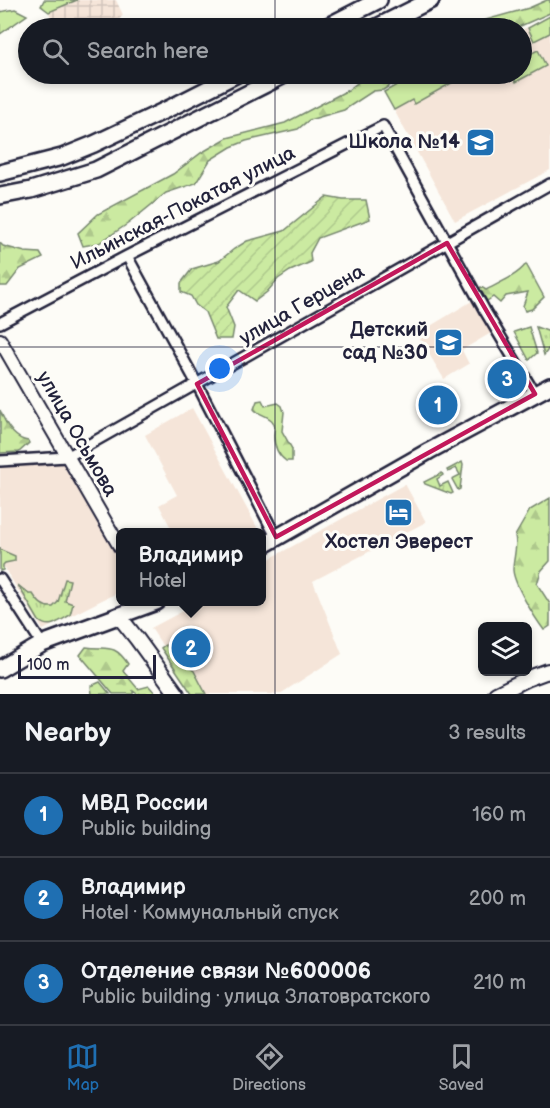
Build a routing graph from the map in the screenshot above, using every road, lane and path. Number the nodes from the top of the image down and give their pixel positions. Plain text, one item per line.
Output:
1 (379, 0) edge
2 (431, 0) edge
3 (344, 18) edge
4 (395, 18) edge
5 (217, 84) edge
6 (266, 84) edge
7 (0, 173) edge
8 (550, 184) edge
9 (0, 196) edge
10 (447, 243) junction
11 (127, 256) junction
12 (0, 323) edge
13 (0, 340) edge
14 (197, 384) junction
15 (550, 386) edge
16 (535, 394) junction
17 (68, 457) junction
18 (0, 461) edge
19 (276, 537) junction
20 (116, 540) edge
21 (266, 543) edge
22 (0, 579) edge
23 (142, 606) edge
24 (118, 615) junction
25 (42, 644) junction
26 (0, 669) edge
27 (550, 671) edge
28 (177, 694) edge
29 (496, 694) edge

1 - 3 main road
2 - 4 main road
5 - 7 main road
6 - 9 main road
8 - 10 street, улица Герцена
10 - 11 street, Ильинская-Покатая улица
10 - 14 street, улица Герцена
10 - 16 street
11 - 12 street, Ильинская-Покатая улица
11 - 14 street
13 - 17 street, улица Осьмова
14 - 17 street, улица Герцена
14 - 19 street
15 - 16 main road
16 - 19 main road
17 - 18 street, улица Герцена
17 - 20 street, улица Осьмова
19 - 21 main road
22 - 25 street
23 - 24 main road
24 - 25 main road
24 - 28 main road
25 - 26 main road
27 - 29 main road

